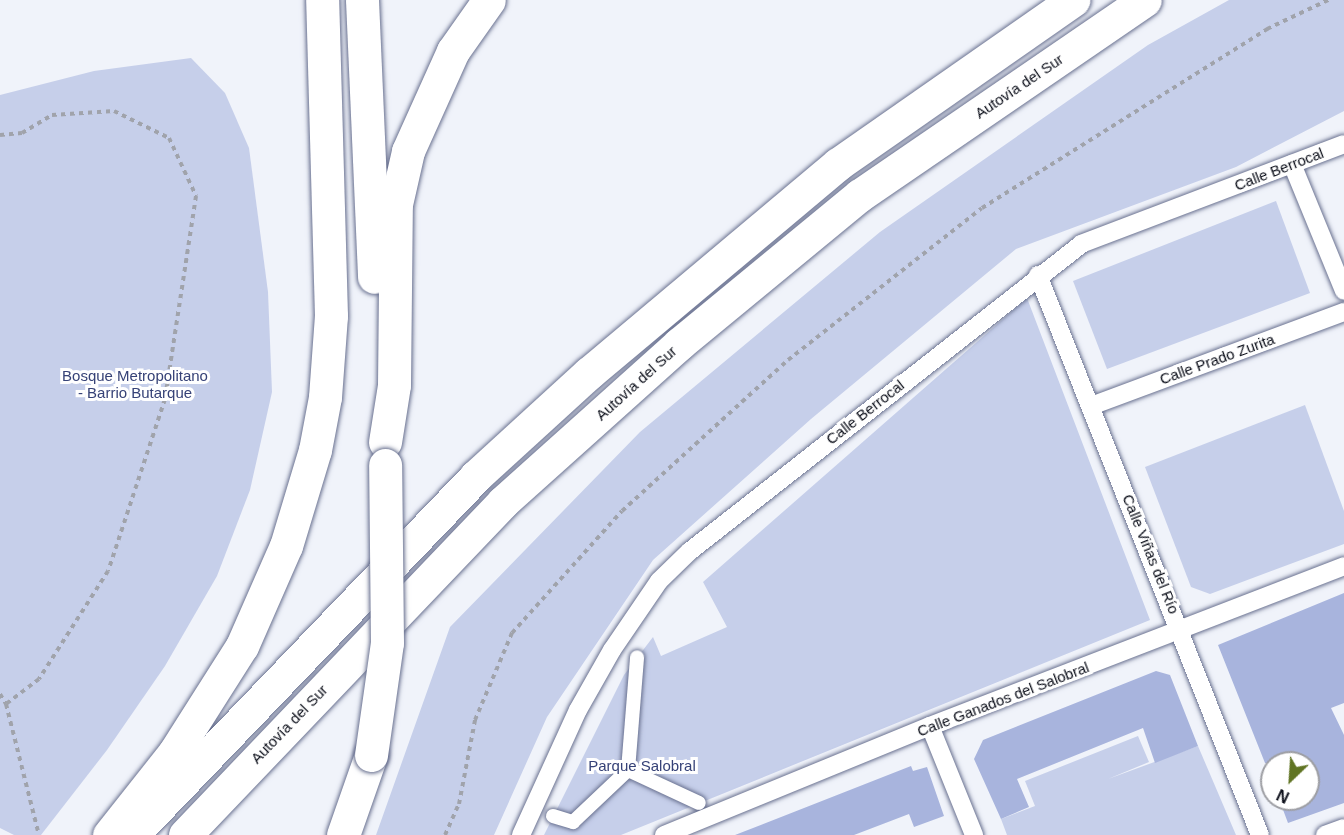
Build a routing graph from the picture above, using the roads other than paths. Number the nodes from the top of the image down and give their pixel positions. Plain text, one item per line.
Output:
1 (322, 0) edge
2 (362, 0) edge
3 (489, 0) edge
4 (1073, 0) edge
5 (1145, 0) edge
6 (1344, 144) edge
7 (1292, 164) junction
8 (1038, 275) junction
9 (1344, 291) edge
10 (1344, 312) edge
11 (1091, 406) junction
12 (385, 453) junction
13 (1344, 566) edge
14 (1182, 632) junction
15 (638, 657) dead end
16 (930, 726) junction
17 (628, 770) junction
18 (699, 803) dead end
19 (553, 816) dead end
20 (140, 817) edge
21 (1344, 828) edge
22 (691, 830) edge
23 (186, 834) edge
24 (109, 835) edge
25 (344, 835) edge
26 (521, 835) edge
27 (664, 835) edge
28 (974, 835) edge
29 (1260, 835) edge
30 (1325, 835) edge

1 - 20 highway
2 - 12 highway
3 - 12 highway
4 - 20 highway
5 - 23 highway, Autovía del Sur
6 - 7 street, Calle Berrocal
7 - 8 street, Calle Berrocal
7 - 9 street
8 - 11 street, Calle Viñas del Río
8 - 26 street, Calle Berrocal
10 - 11 street, Calle Prado Zurita
11 - 14 street, Calle Viñas del Río
12 - 25 highway, bridge
13 - 14 street, Calle Ganados del Salobral
14 - 16 street, Calle Ganados del Salobral
14 - 29 street, Calle Viñas del Río
15 - 17 street
16 - 22 street, Calle Ganados del Salobral
16 - 28 street
17 - 18 street
17 - 19 street
20 - 24 highway
21 - 30 street
22 - 27 street, Calle Ganados del Salobral

